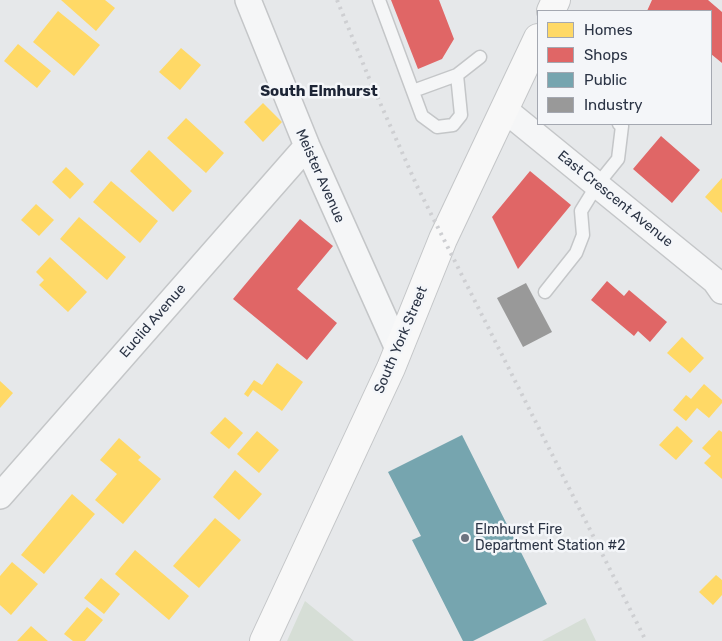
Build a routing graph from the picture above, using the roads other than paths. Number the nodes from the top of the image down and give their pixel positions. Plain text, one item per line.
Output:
1 (248, 0) edge
2 (379, 0) edge
3 (535, 53) edge
4 (480, 58) dead end
5 (458, 75) junction
6 (413, 91) junction
7 (505, 110) junction
8 (621, 125) edge
9 (307, 146) junction
10 (597, 185) junction
11 (722, 291) edge
12 (545, 292) dead end
13 (398, 349) junction
14 (0, 496) edge
15 (264, 641) edge

1 - 9 street, Meister Avenue
2 - 6 lane
3 - 7 main road, South York Street
4 - 5 lane
5 - 6 lane
5 - 6 lane
7 - 10 street, East Crescent Avenue
7 - 13 main road, South York Street
8 - 10 lane
9 - 13 street, Meister Avenue
9 - 14 street, Euclid Avenue
10 - 11 street, East Crescent Avenue
10 - 12 lane
13 - 15 main road, South York Street

